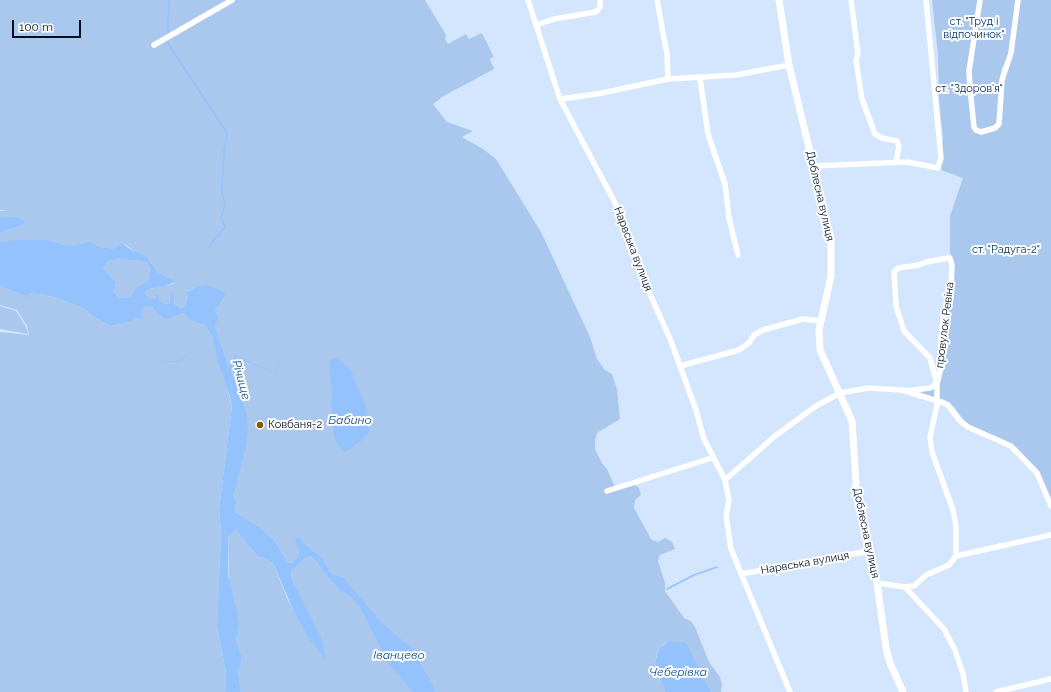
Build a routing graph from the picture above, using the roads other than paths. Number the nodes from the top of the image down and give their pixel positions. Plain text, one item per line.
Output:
1 (232, 0) edge
2 (528, 0) edge
3 (600, 0) edge
4 (657, 0) edge
5 (779, 0) edge
6 (851, 0) edge
7 (926, 0) edge
8 (980, 0) edge
9 (1018, 0) edge
10 (536, 25) junction
11 (154, 45) dead end
12 (789, 65) junction
13 (700, 78) junction
14 (668, 79) junction
15 (560, 99) junction
16 (896, 162) junction
17 (814, 166) junction
18 (738, 255) dead end
19 (821, 321) junction
20 (680, 366) junction
21 (937, 384) junction
22 (906, 391) junction
23 (840, 393) junction
24 (937, 401) junction
25 (712, 458) junction
26 (725, 480) junction
27 (607, 491) dead end
28 (1051, 506) edge
29 (1051, 535) edge
30 (870, 551) junction
31 (956, 556) junction
32 (741, 574) junction
33 (877, 583) junction
34 (904, 588) junction
35 (1051, 679) edge
36 (790, 692) edge
37 (903, 692) edge
38 (966, 692) edge
39 (996, 692) edge

1 - 11 street
2 - 10 street, Нарвська вулиця
3 - 10 street
4 - 14 street
5 - 12 street, Доблесна вулиця
6 - 16 street
7 - 16 street
8 - 9 street
10 - 15 street, Нарвська вулиця
12 - 13 street
12 - 17 street, Доблесна вулиця
13 - 14 street
13 - 18 street
14 - 15 street
15 - 20 street, Нарвська вулиця
16 - 17 street
17 - 19 street, Доблесна вулиця
19 - 20 street
19 - 23 street, Доблесна вулиця
20 - 25 street, Нарвська вулиця
21 - 21 street, провулок Ревіна
21 - 22 street, провулок Ревіна
21 - 24 street, провулок Ревіна
22 - 23 street
22 - 24 street
23 - 26 street
23 - 30 street, Доблесна вулиця
24 - 28 street
24 - 31 street, провулок Ревіна
25 - 26 street, Нарвська вулиця
25 - 27 street
26 - 32 street, Нарвська вулиця
29 - 31 street
30 - 32 street, Нарвська вулиця
30 - 33 street, Доблесна вулиця
31 - 34 street
32 - 36 street, Нарвська вулиця
33 - 34 street
33 - 37 street, Доблесна вулиця
34 - 38 street
35 - 39 street

